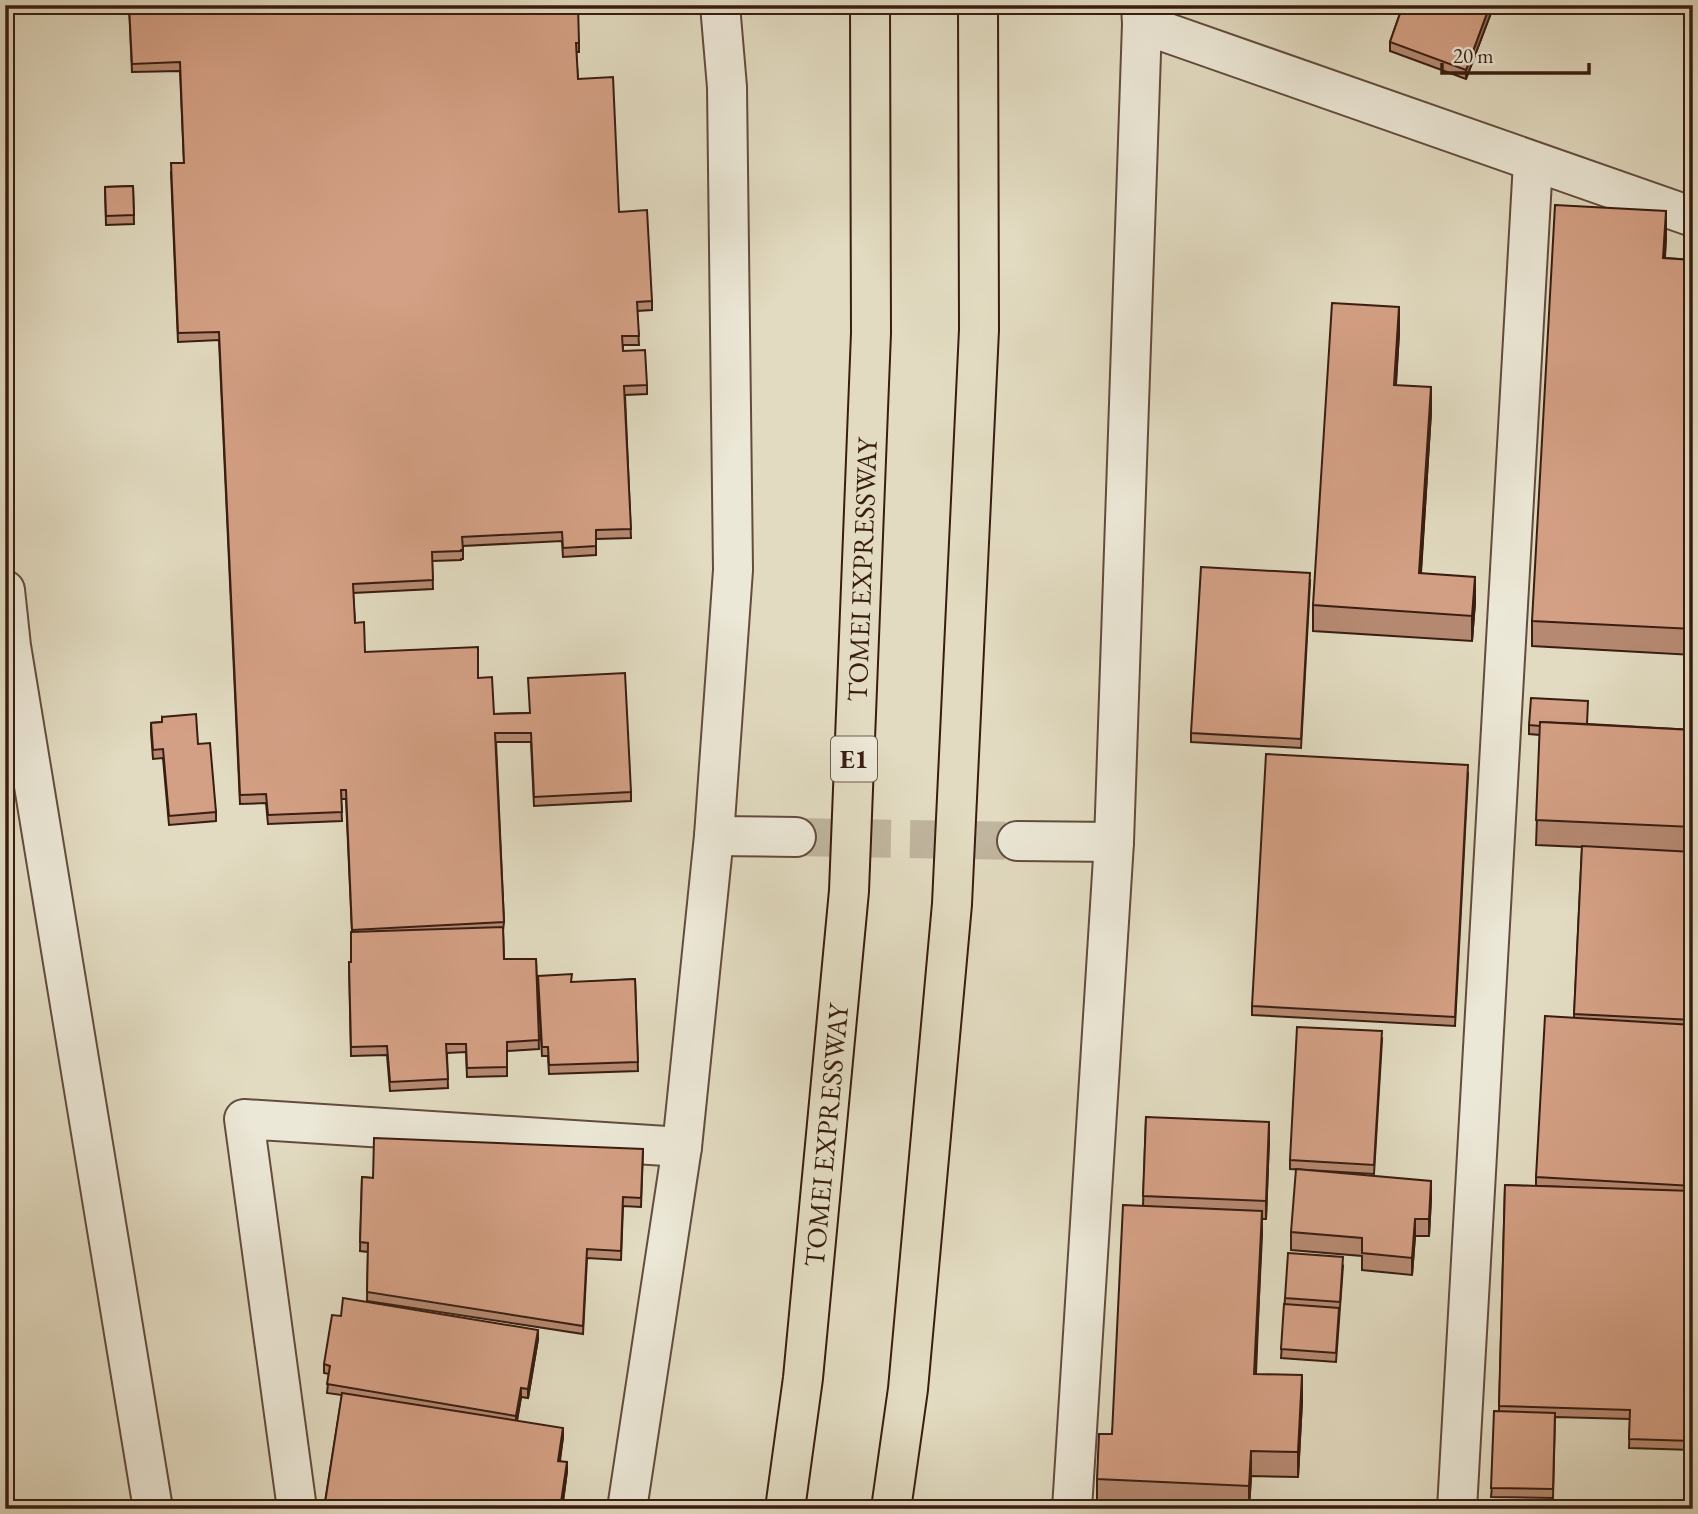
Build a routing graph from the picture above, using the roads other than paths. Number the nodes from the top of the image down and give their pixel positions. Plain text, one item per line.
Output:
1 (720, 5) edge
2 (870, 5) edge
3 (978, 5) edge
4 (1141, 15) edge
5 (1533, 162) junction
6 (1693, 217) edge
7 (5, 590) edge
8 (714, 836) junction
9 (796, 837) tunnel mouth
10 (1017, 841) tunnel mouth
11 (1114, 842) junction
12 (681, 1147) junction
13 (153, 1509) edge
14 (297, 1509) edge
15 (627, 1509) edge
16 (785, 1509) edge
17 (891, 1509) edge
18 (1072, 1509) edge
19 (1457, 1509) edge

1 - 8 street
2 - 16 highway, TOMEI EXPRESSWAY / E1
3 - 17 highway
4 - 5 street
4 - 11 street
5 - 6 street
5 - 19 street
7 - 13 street
8 - 9 street
8 - 12 street
10 - 11 street
11 - 18 street
12 - 14 street
12 - 15 street

